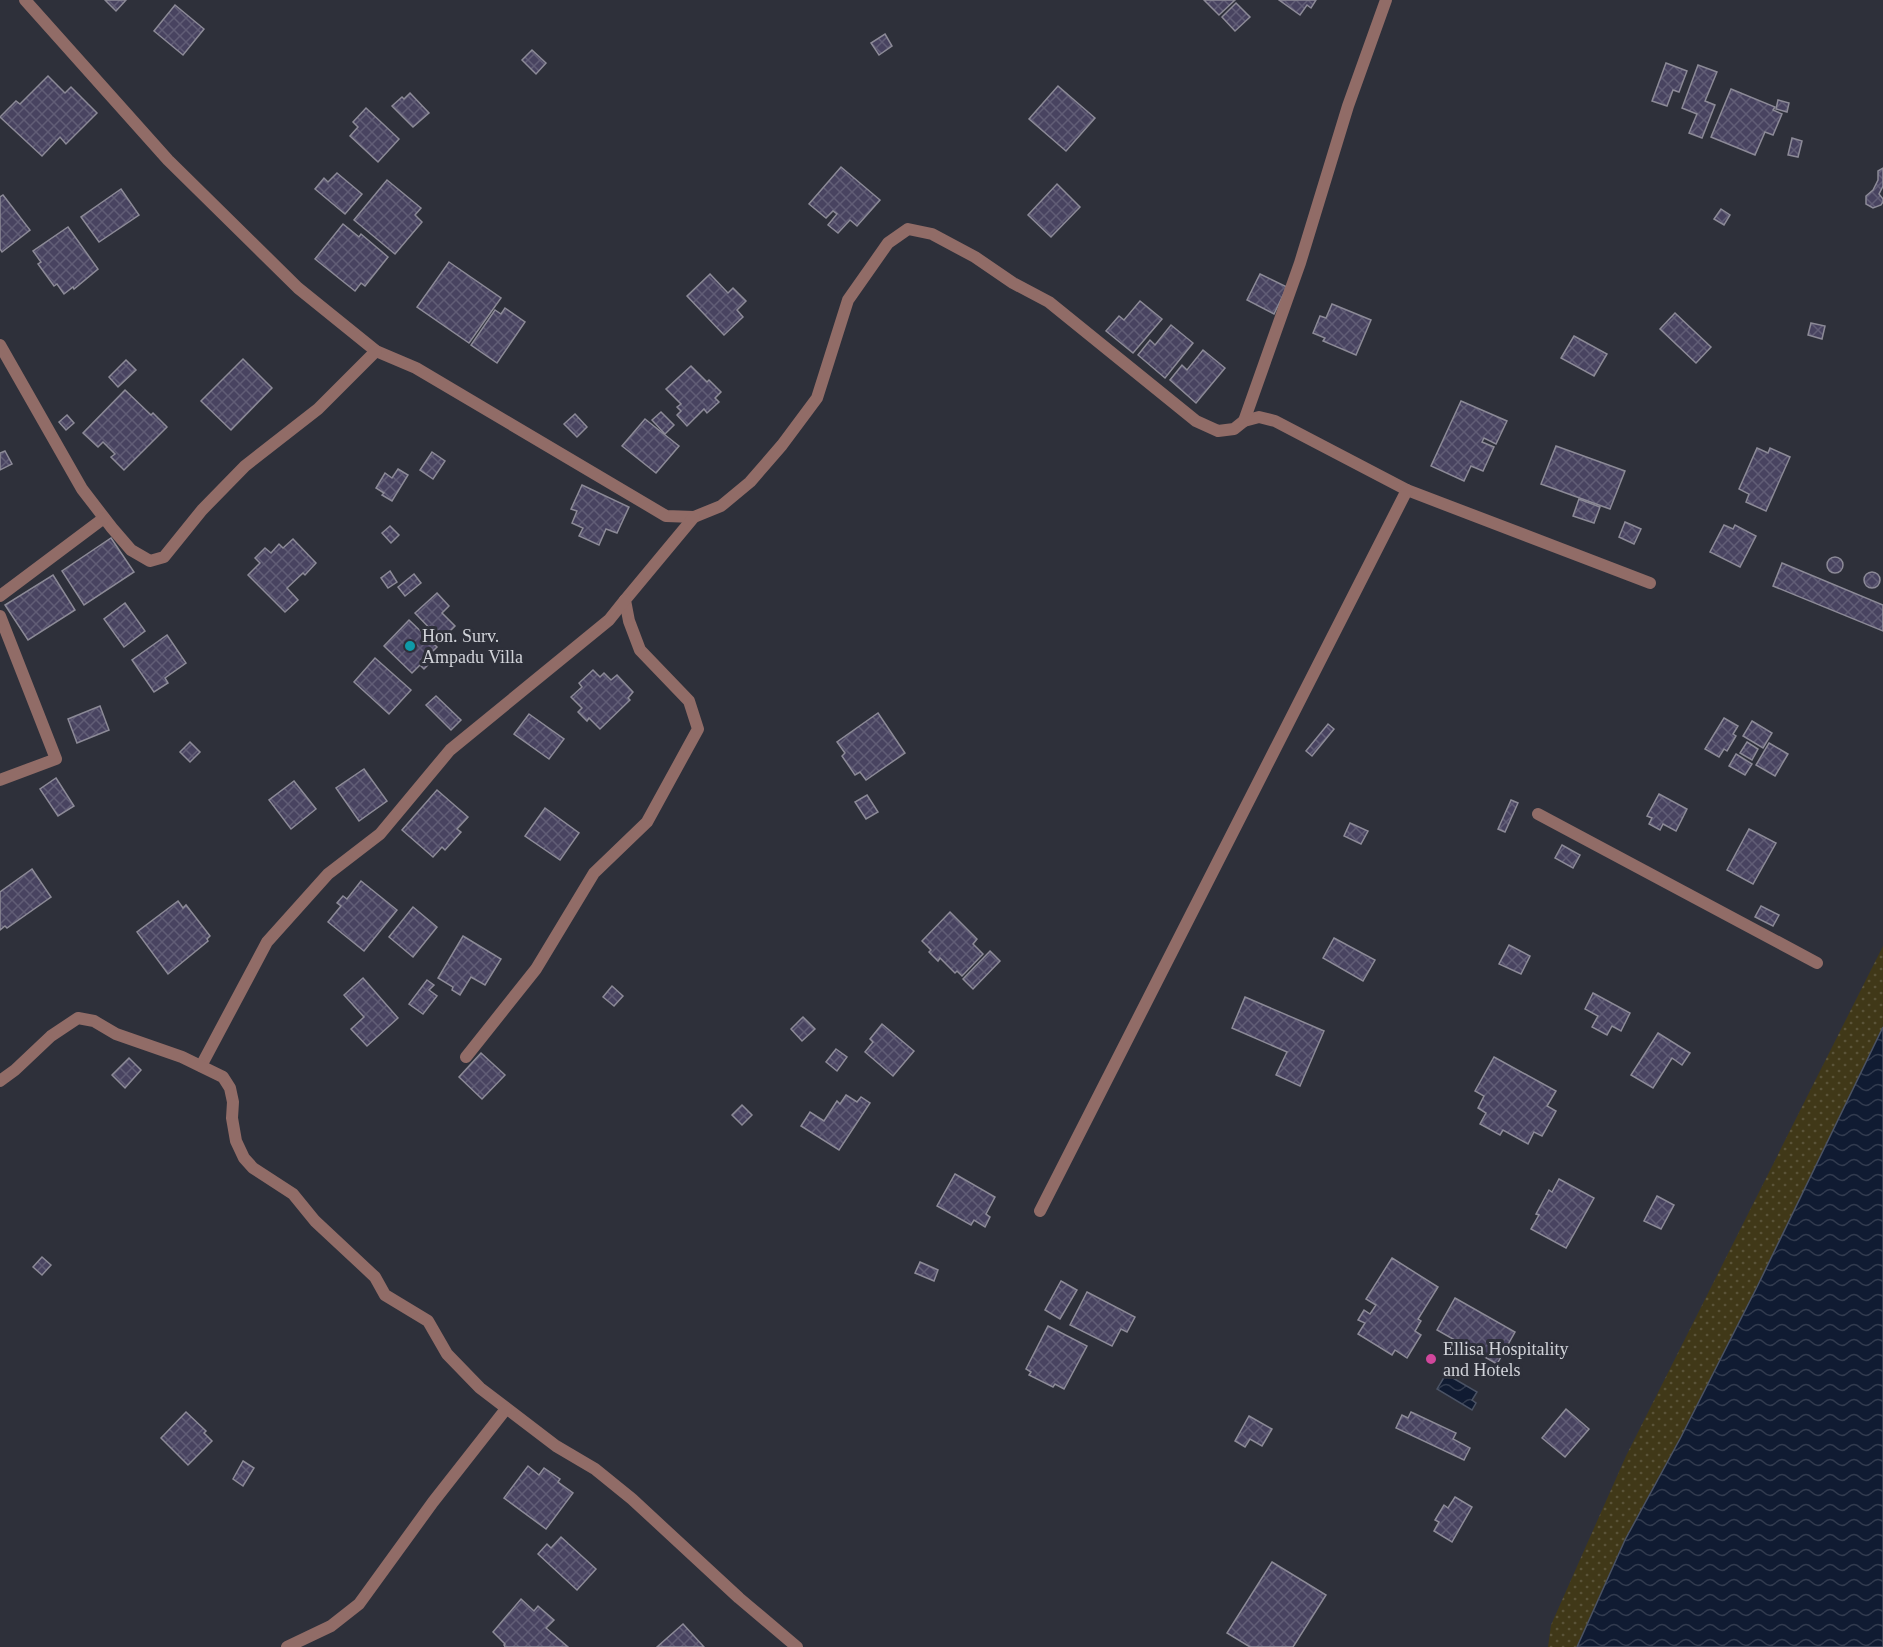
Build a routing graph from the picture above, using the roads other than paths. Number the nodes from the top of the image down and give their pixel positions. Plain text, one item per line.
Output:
1 (25, 0) edge
2 (1386, 0) edge
3 (0, 345) edge
4 (376, 351) junction
5 (1244, 421) junction
6 (1407, 489) junction
7 (694, 517) junction
8 (104, 518) junction
9 (1650, 583) dead end
10 (0, 596) edge
11 (625, 600) junction
12 (0, 616) edge
13 (0, 780) edge
14 (1539, 814) dead end
15 (1817, 963) dead end
16 (466, 1057) dead end
17 (201, 1066) junction
18 (0, 1081) edge
19 (1040, 1211) dead end
20 (506, 1409) junction
21 (287, 1647) edge
22 (797, 1647) edge

1 - 4 street
2 - 5 street
3 - 8 street
4 - 7 street
4 - 8 street
5 - 6 street
5 - 7 street
6 - 9 street
6 - 19 street
7 - 11 street
8 - 10 street
11 - 16 street
11 - 17 street
12 - 13 street
14 - 15 street
17 - 18 street
17 - 20 street
20 - 21 street
20 - 22 street

